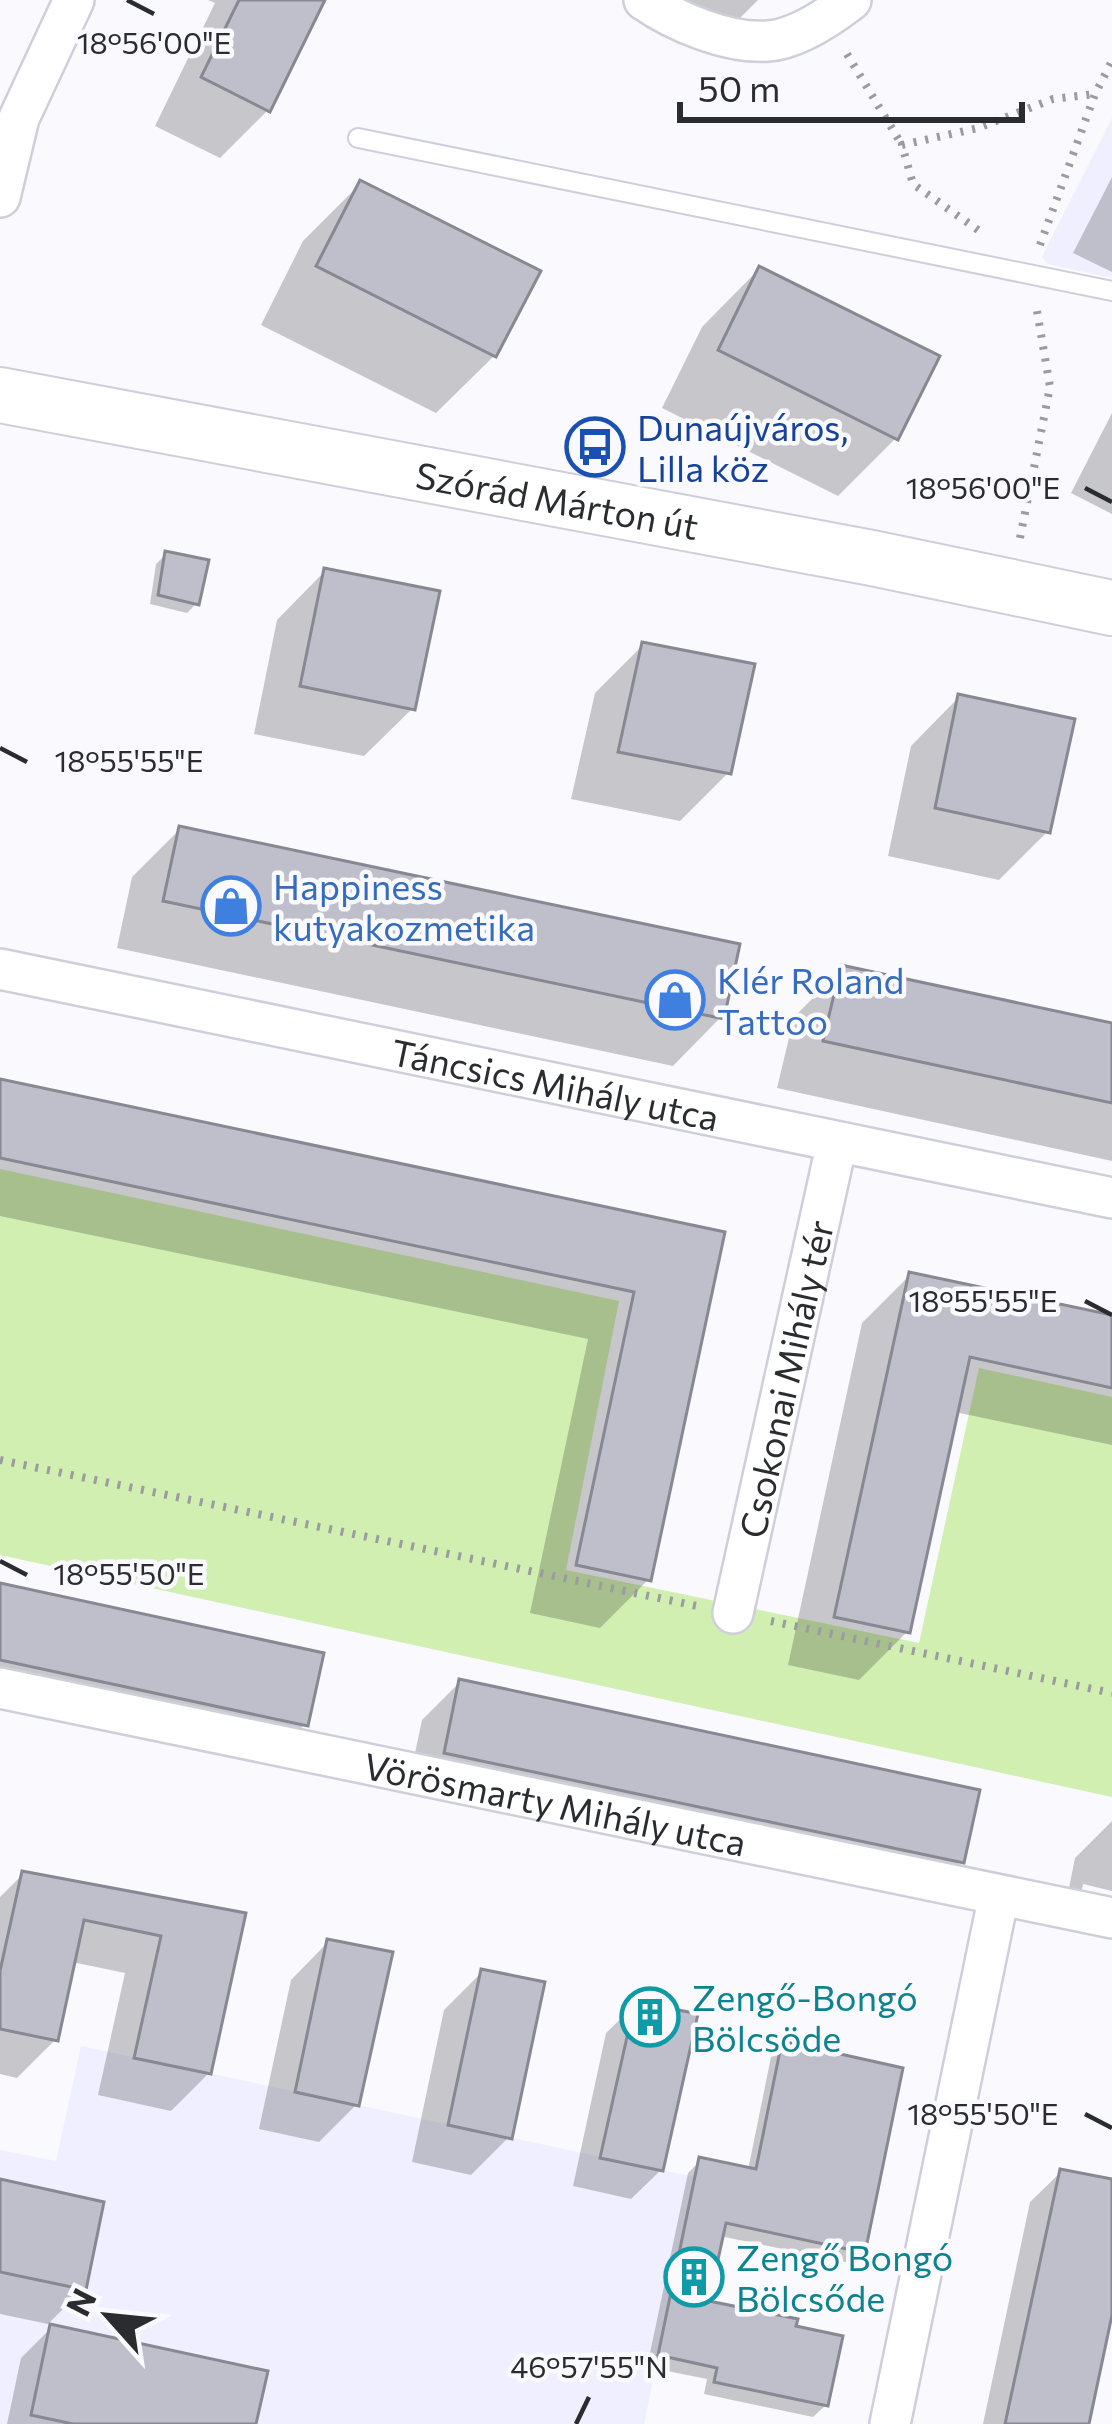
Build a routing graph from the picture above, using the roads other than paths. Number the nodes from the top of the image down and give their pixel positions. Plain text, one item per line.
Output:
1 (74, 0) edge
2 (644, 0) edge
3 (838, 9) edge
4 (358, 138) dead end
5 (0, 197) edge
6 (1112, 291) edge
7 (0, 395) edge
8 (1112, 608) edge
9 (0, 970) edge
10 (837, 1142) junction
11 (1112, 1198) edge
12 (733, 1613) road end
13 (0, 1688) edge
14 (999, 1895) junction
15 (1112, 1918) edge
16 (890, 2424) edge

1 - 5 street
2 - 3 street
4 - 6 lane
7 - 8 street, Szórád Márton út
9 - 10 street, Táncsics Mihály utca
10 - 11 street, Táncsics Mihály utca
10 - 12 street, Csokonai Mihály tér
13 - 14 street, Vörösmarty Mihály utca
14 - 15 street, Vörösmarty Mihály utca
14 - 16 street

